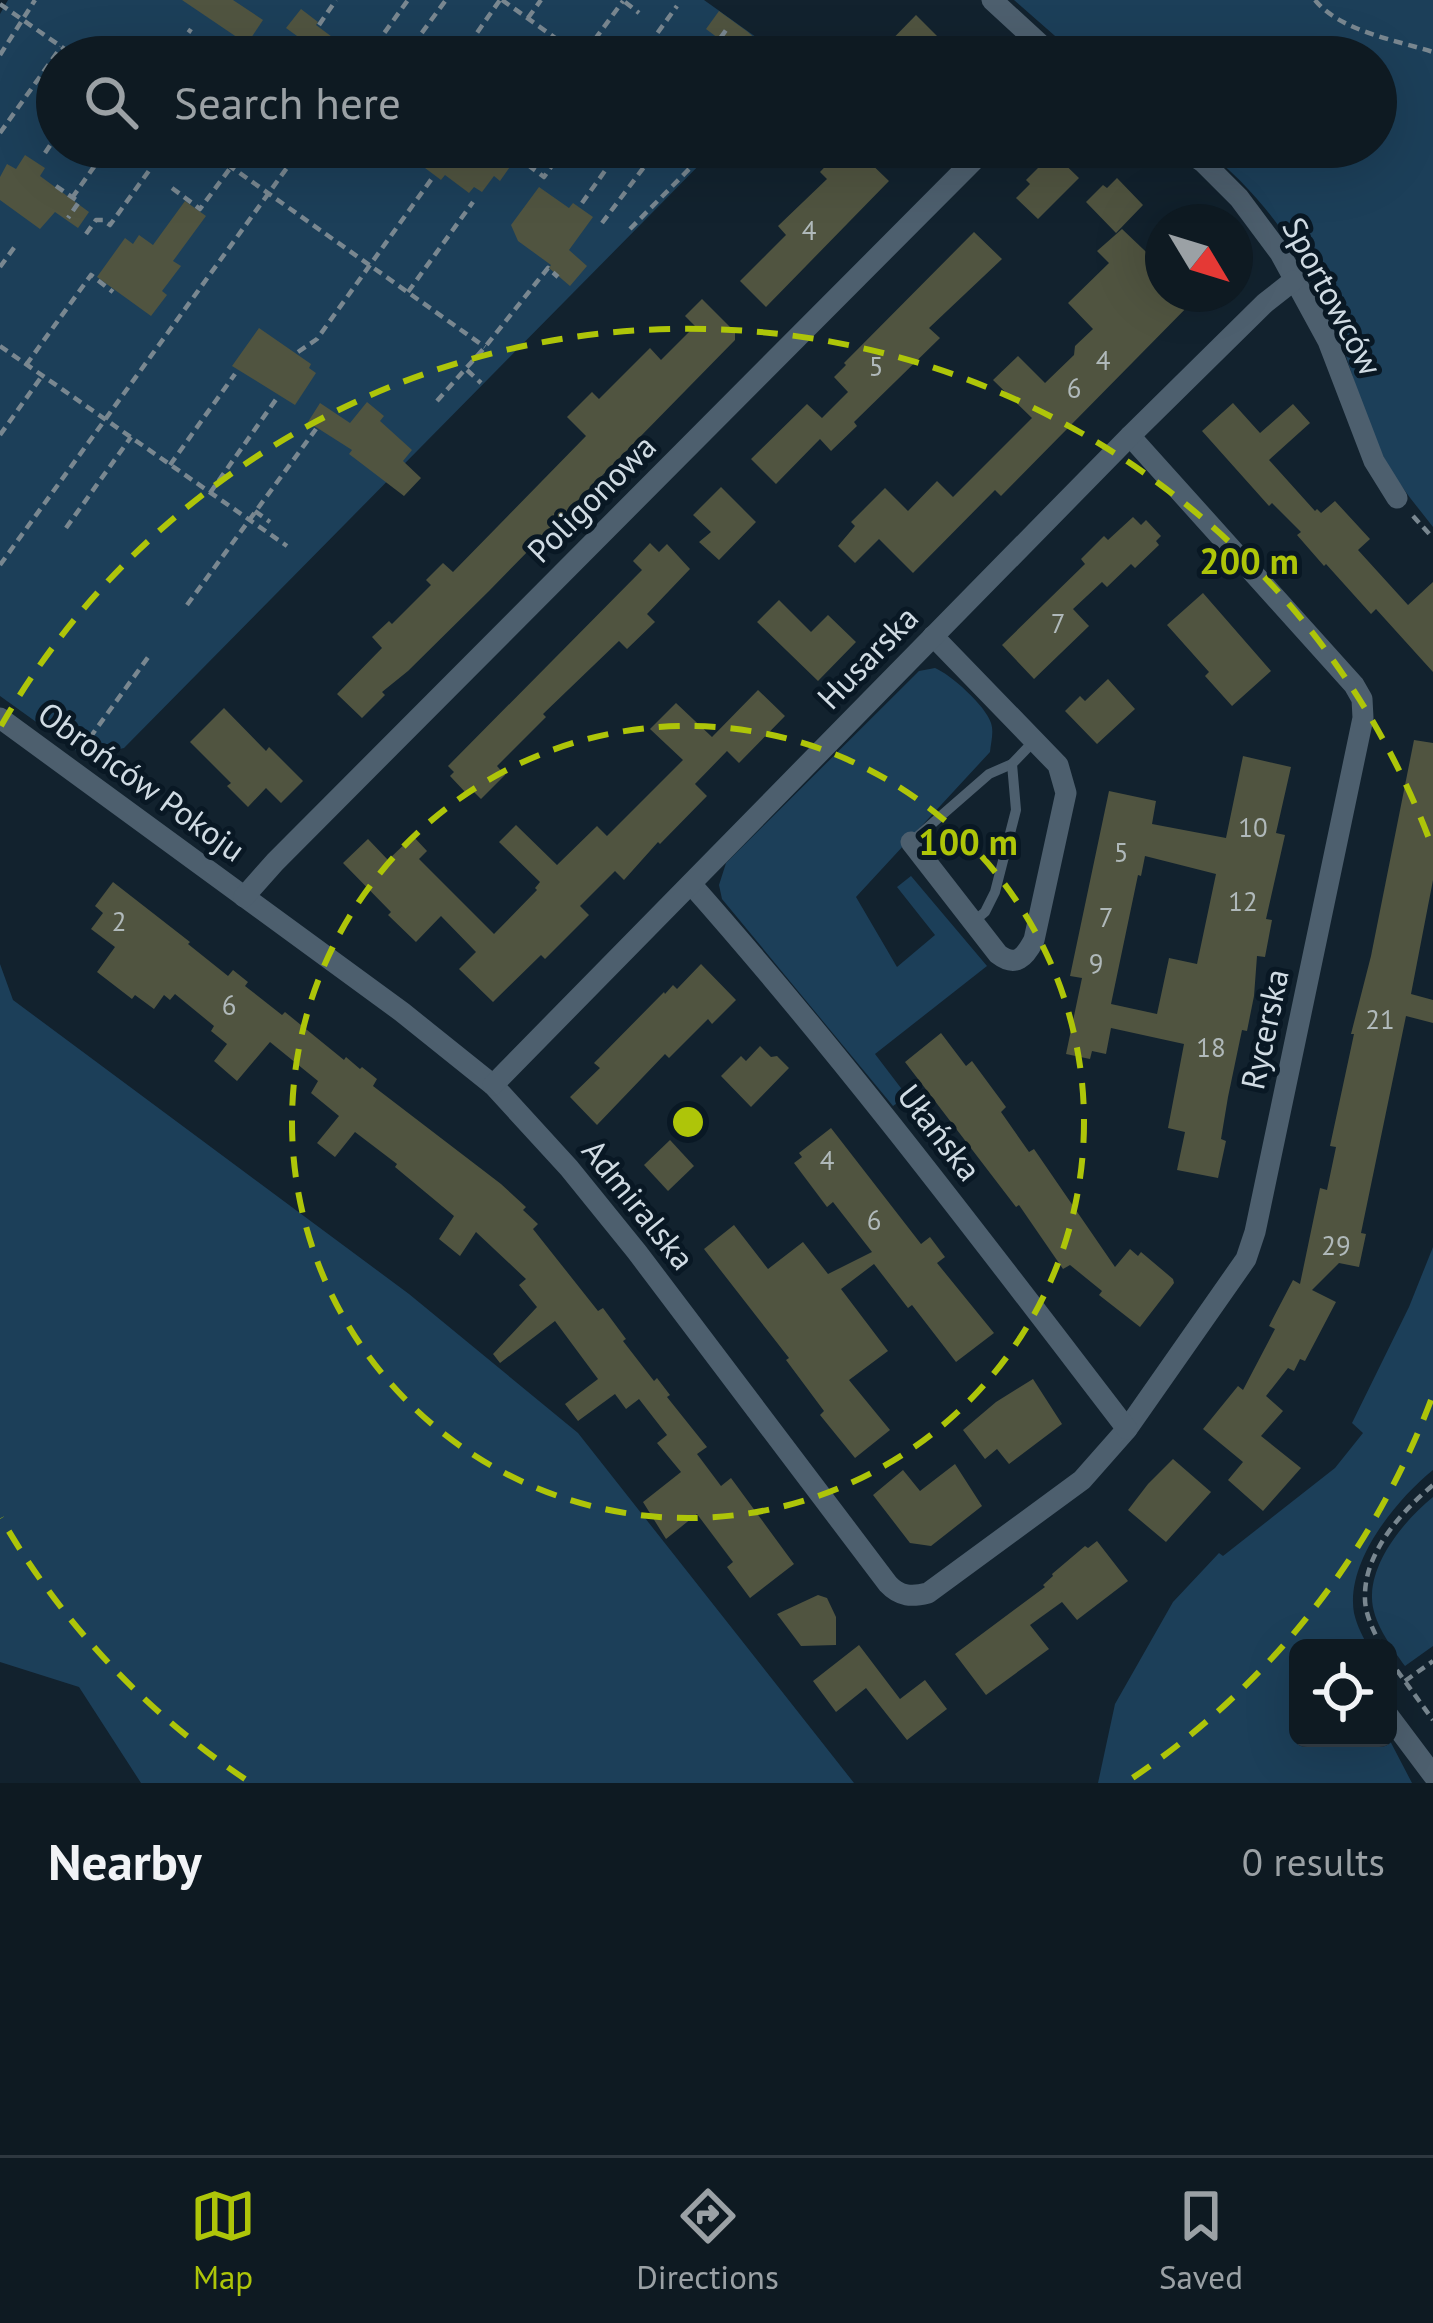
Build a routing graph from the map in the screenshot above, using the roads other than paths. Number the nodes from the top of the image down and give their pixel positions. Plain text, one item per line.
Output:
1 (992, 0) edge
2 (1031, 36) edge
3 (965, 168) edge
4 (1208, 168) edge
5 (1293, 280) junction
6 (1130, 436) junction
7 (1397, 498) road end
8 (933, 636) junction
9 (0, 718) edge
10 (1034, 741) junction
11 (1012, 764) junction
12 (911, 842) joint
13 (691, 884) junction
14 (244, 897) junction
15 (973, 922) junction
16 (493, 1085) junction
17 (1127, 1429) junction
18 (928, 1593) joint
19 (1397, 1727) edge
20 (1433, 1775) edge

1 - 2 street
3 - 14 street, Poligonowa
4 - 5 street, Sportowców
5 - 6 street, Husarska
5 - 7 street, Sportowców
6 - 8 street, Husarska
6 - 17 street, Rycerska
8 - 10 street
8 - 13 street, Husarska
9 - 14 street, Obrońców Pokoju
10 - 11 lane
10 - 15 street
11 - 12 lane
11 - 15 lane
12 - 15 street
13 - 16 street, Husarska
13 - 17 street, Ułańska
14 - 16 street, Admiralska
16 - 18 street, Admiralska
17 - 18 street, Rycerska
19 - 20 street

